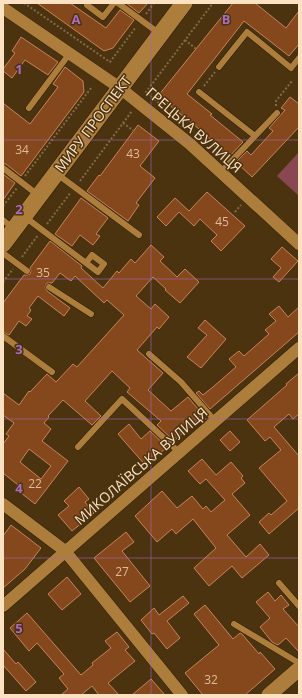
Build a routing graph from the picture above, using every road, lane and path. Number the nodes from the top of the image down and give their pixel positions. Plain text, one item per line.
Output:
1 (24, 3) edge
2 (114, 3) edge
3 (118, 3) edge
4 (154, 3) edge
5 (184, 3) edge
6 (213, 3) edge
7 (87, 5) dead end
8 (7, 8) edge
9 (141, 21) junction
10 (160, 35) junction
11 (185, 40) junction
12 (196, 49) dead end
13 (70, 53) junction
14 (299, 58) edge
15 (219, 67) joint
16 (292, 81) dead end
17 (91, 88) dead end
18 (120, 88) junction
19 (146, 92) dead end
20 (199, 92) joint
21 (276, 100) dead end
22 (29, 108) dead end
23 (133, 110) dead end
24 (277, 113) dead end
25 (123, 123) junction
26 (134, 131) dead end
27 (255, 136) junction
28 (3, 168) edge
29 (221, 172) junction
30 (56, 174) junction
31 (21, 182) junction
32 (75, 188) junction
33 (40, 196) junction
34 (241, 204) dead end
35 (3, 206) edge
36 (235, 212) dead end
37 (14, 222) edge
38 (42, 231) junction
39 (138, 236) dead end
40 (3, 244) edge
41 (299, 244) edge
42 (3, 253) edge
43 (86, 263) dead end
44 (17, 264) junction
45 (27, 271) dead end
46 (3, 282) edge
47 (49, 287) dead end
48 (91, 314) dead end
49 (3, 336) edge
50 (299, 348) edge
51 (149, 354) dead end
52 (52, 372) dead end
53 (215, 421) junction
54 (78, 447) dead end
55 (179, 452) junction
56 (3, 504) edge
57 (65, 551) junction
58 (279, 583) dead end
59 (3, 606) edge
60 (299, 606) edge
61 (234, 624) dead end
62 (299, 663) edge
63 (299, 669) edge
64 (182, 695) edge
65 (268, 695) edge

1 - 9 path
2 - 7 lane
3 - 9 lane
4 - 9 path
5 - 10 main road, МИРУ ПРОСПЕКТ
6 - 11 path
8 - 13 street, ГРЕЦЬКА ВУЛИЦЯ
9 - 10 lane
10 - 18 main road, МИРУ ПРОСПЕКТ
11 - 12 path
11 - 19 path
13 - 18 street, ГРЕЦЬКА ВУЛИЦЯ
13 - 22 lane
14 - 15 lane
15 - 20 path
16 - 21 path
17 - 31 path
18 - 29 street, ГРЕЦЬКА ВУЛИЦЯ
18 - 30 main road, МИРУ ПРОСПЕКТ
20 - 27 lane
23 - 25 path
24 - 27 lane
25 - 26 path
25 - 32 path
27 - 29 lane
28 - 31 lane
29 - 41 street, ГРЕЦЬКА ВУЛИЦЯ
30 - 32 lane
30 - 33 main road, МИРУ ПРОСПЕКТ
31 - 33 lane
31 - 35 path
32 - 38 path
32 - 39 lane
33 - 37 main road, МИРУ ПРОСПЕКТ
34 - 36 path
37 - 38 lane
37 - 40 main road, МИРУ ПРОСПЕКТ
38 - 43 lane
38 - 44 path
42 - 44 lane
44 - 45 lane
44 - 46 path
47 - 48 lane
49 - 52 lane
50 - 53 street, МИКОЛАЇВСЬКА ВУЛИЦЯ
51 - 53 lane
53 - 55 street, МИКОЛАЇВСЬКА ВУЛИЦЯ
54 - 55 lane
55 - 57 street, МИКОЛАЇВСЬКА ВУЛИЦЯ
56 - 57 street
57 - 59 street, МИКОЛАЇВСЬКА ВУЛИЦЯ
57 - 64 street
58 - 60 lane
61 - 62 lane
63 - 65 street

